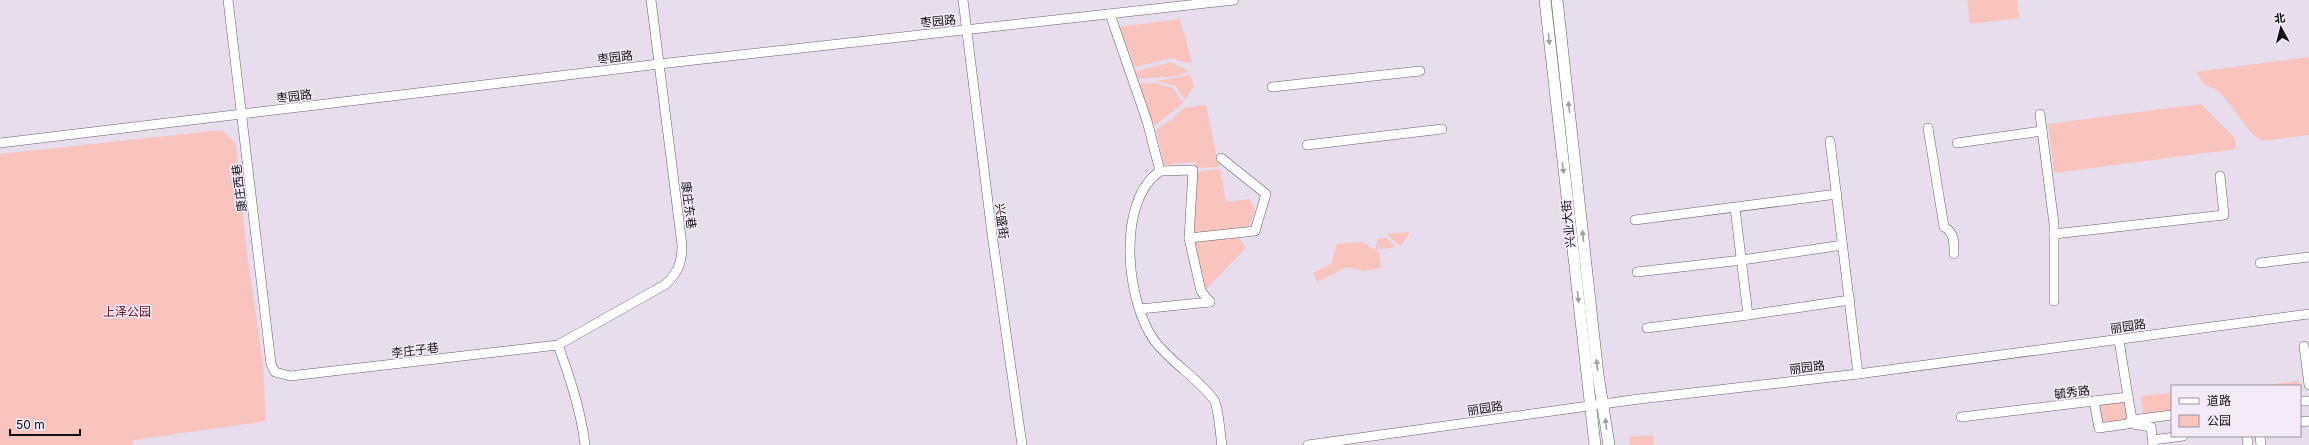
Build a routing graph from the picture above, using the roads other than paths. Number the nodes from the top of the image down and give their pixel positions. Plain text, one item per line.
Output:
1 (228, 0) edge
2 (651, 0) edge
3 (963, 0) edge
4 (1234, 0) edge
5 (1544, 0) edge
6 (1557, 0) edge
7 (1110, 14) junction
8 (967, 30) junction
9 (659, 64) junction
10 (1420, 71) dead end
11 (1272, 87) dead end
12 (242, 114) junction
13 (2040, 114) dead end
14 (1928, 128) dead end
15 (1442, 129) dead end
16 (2042, 131) junction
17 (1830, 141) dead end
18 (0, 143) edge
19 (1957, 143) dead end
20 (1306, 145) dead end
21 (1221, 158) dead end
22 (1160, 171) junction
23 (2220, 176) dead end
24 (1837, 194) junction
25 (1735, 208) junction
26 (1635, 220) dead end
27 (2054, 234) junction
28 (1189, 238) junction
29 (1843, 246) junction
30 (1954, 254) dead end
31 (2309, 257) edge
32 (1742, 260) junction
33 (2260, 263) dead end
34 (1637, 272) dead end
35 (1850, 300) junction
36 (2054, 301) dead end
37 (1140, 309) junction
38 (2309, 314) edge
39 (1748, 315) junction
40 (1647, 328) dead end
41 (2119, 340) junction
42 (558, 345) junction
43 (2304, 346) dead end
44 (275, 372) joint
45 (1858, 374) junction
46 (2309, 385) edge
47 (2128, 397) junction
48 (2094, 401) junction
49 (1603, 404) junction
50 (1590, 405) junction
51 (2171, 415) edge
52 (1962, 417) dead end
53 (2132, 420) junction
54 (2178, 437) edge
55 (1373, 441) edge
56 (2153, 442) edge
57 (585, 445) edge
58 (1022, 445) edge
59 (1222, 445) edge
60 (1308, 445) edge
61 (1595, 445) edge
62 (1609, 445) edge

1 - 12 street, 康庄西巷
2 - 9 street, 康庄东巷
3 - 8 street, 兴盛街
4 - 7 street, 枣园路
5 -> 50 main road, 兴业大街
49 -> 6 main road, 兴业大街
7 - 8 street, 枣园路
7 - 22 street
8 - 9 street, 枣园路
8 - 58 street, 兴盛街
9 - 12 street, 枣园路
9 - 42 street, 康庄东巷
10 - 11 street
12 - 18 street, 枣园路
12 - 44 street, 康庄西巷
13 - 16 street
14 - 30 street
15 - 20 street
16 - 19 street
16 - 27 street
17 - 24 street
21 - 28 street
22 - 28 street
22 - 37 street
23 - 27 street
24 - 25 street
24 - 29 street
25 - 26 street
25 - 32 street
27 - 36 street
28 - 37 street
29 - 32 street
29 - 35 street
31 - 33 street
32 - 34 street
32 - 39 street
35 - 39 street
35 - 45 street
37 - 59 street
38 - 41 street, 丽园路
39 - 40 street
41 - 45 street, 丽园路
41 - 47 street
42 - 44 street, 李庄子巷
42 - 57 street
43 - 46 street
45 - 49 street, 丽园路
47 - 48 street, 毓秀路
47 - 53 street
48 - 52 street, 毓秀路
48 - 53 street
49 - 50 street, 丽园路
62 -> 49 main road, 兴业大街
50 - 55 street, 丽园路
50 - 61 main road, 兴业大街
51 - 53 street
53 - 56 street
54 - 56 street
55 - 60 street, 丽园路

